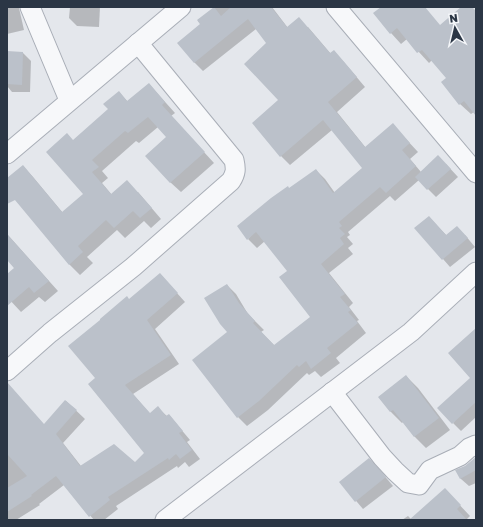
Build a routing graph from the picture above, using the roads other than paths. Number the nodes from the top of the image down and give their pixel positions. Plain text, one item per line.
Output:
1 (30, 7) edge
2 (181, 7) edge
3 (336, 7) edge
4 (138, 42) junction
5 (69, 100) junction
6 (7, 154) edge
7 (476, 173) edge
8 (476, 272) edge
9 (7, 371) edge
10 (332, 392) junction
11 (476, 444) edge
12 (166, 520) edge

1 - 5 street
2 - 4 street
3 - 7 street
4 - 5 street
4 - 9 street
5 - 6 street
8 - 10 street
10 - 11 street
10 - 12 street

